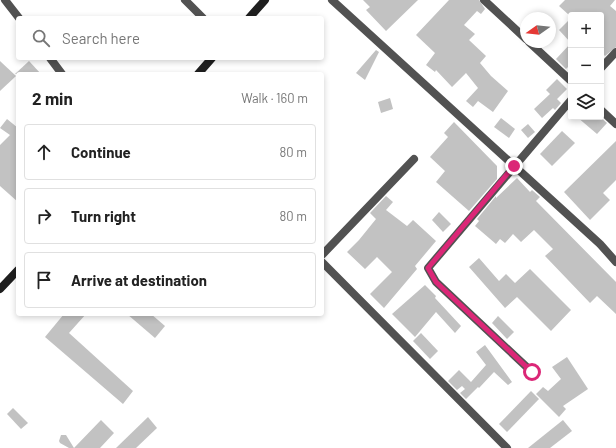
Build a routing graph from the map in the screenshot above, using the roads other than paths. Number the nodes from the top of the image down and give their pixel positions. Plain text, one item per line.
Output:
1 (5, 0) edge
2 (185, 0) edge
3 (265, 0) edge
4 (332, 0) edge
5 (484, 0) edge
6 (17, 16) edge
7 (201, 16) edge
8 (251, 16) edge
9 (520, 33) edge
10 (535, 48) edge
11 (616, 52) edge
12 (52, 60) edge
13 (210, 60) edge
14 (604, 65) edge
15 (60, 72) edge
16 (200, 72) edge
17 (568, 78) edge
18 (568, 103) edge
19 (604, 113) edge
20 (616, 124) edge
21 (414, 159) dead end
22 (514, 166) junction
23 (324, 253) edge
24 (616, 262) edge
25 (324, 264) edge
26 (16, 272) edge
27 (0, 289) edge
28 (532, 372) dead end
29 (507, 448) edge

1 - 6 street
2 - 7 street
3 - 8 street
4 - 22 street
5 - 9 street
10 - 17 street
11 - 14 street
12 - 15 street
13 - 16 street
18 - 22 street
19 - 20 street
21 - 23 street
22 - 24 street
22 - 28 street
25 - 29 street
26 - 27 street

